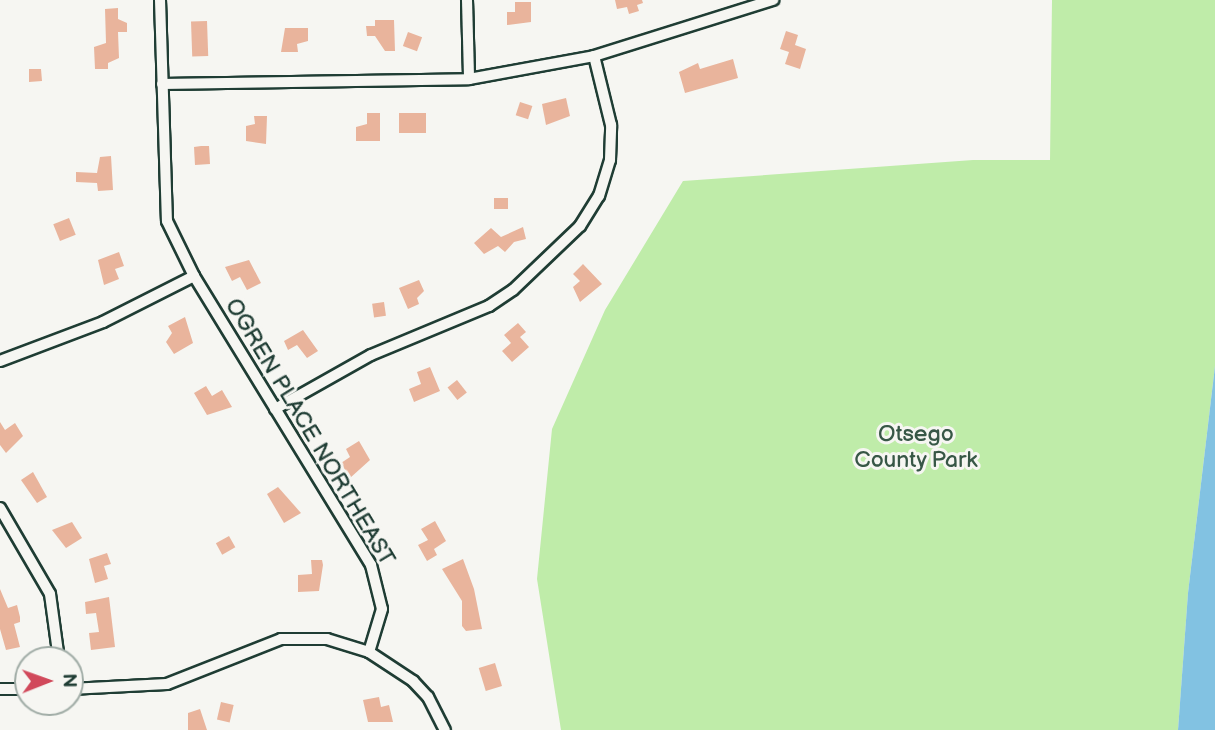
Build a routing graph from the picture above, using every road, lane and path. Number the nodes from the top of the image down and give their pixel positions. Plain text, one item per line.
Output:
1 (160, 0) edge
2 (467, 0) edge
3 (773, 0) edge
4 (594, 56) junction
5 (469, 79) junction
6 (162, 84) junction
7 (194, 276) junction
8 (0, 361) edge
9 (275, 409) junction
10 (0, 508) edge
11 (57, 646) edge
12 (369, 652) junction
13 (84, 688) edge
14 (445, 730) edge

1 - 6 street, OGREN PLACE NORTHEAST
2 - 5 street
3 - 4 street
4 - 5 street
4 - 9 street
5 - 6 street
6 - 7 street, OGREN PLACE NORTHEAST
7 - 8 street
7 - 9 street, OGREN PLACE NORTHEAST
9 - 12 street, OGREN PLACE NORTHEAST
10 - 11 street
12 - 13 street
12 - 14 street

